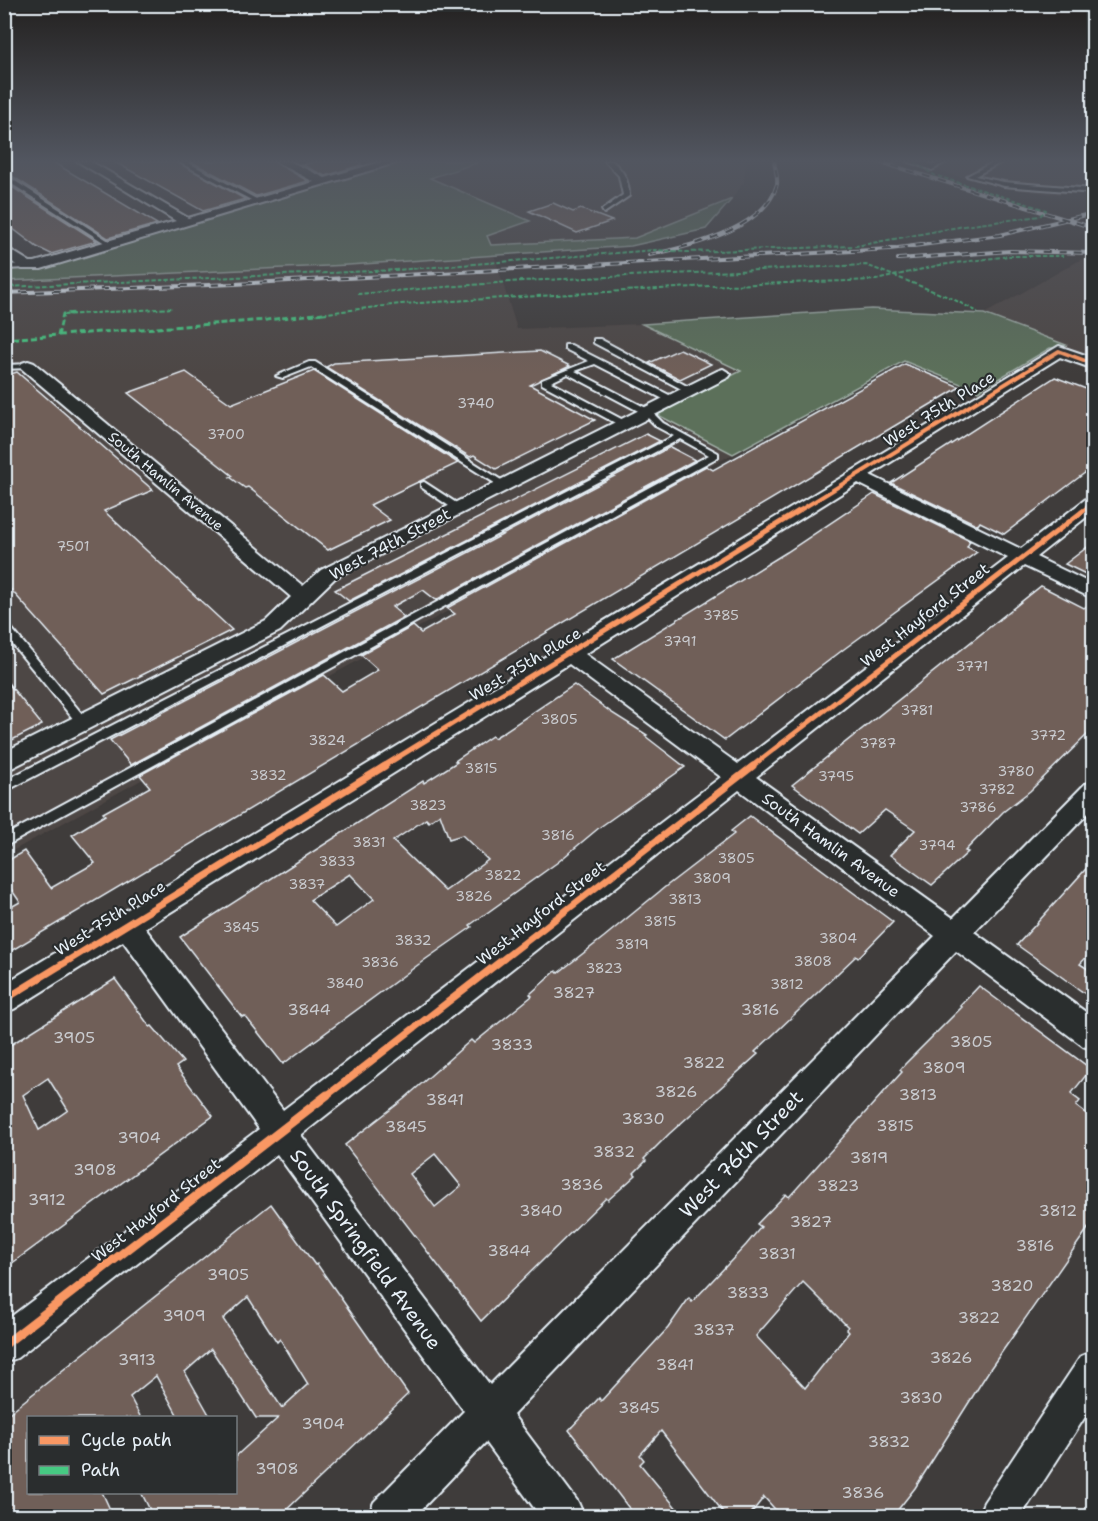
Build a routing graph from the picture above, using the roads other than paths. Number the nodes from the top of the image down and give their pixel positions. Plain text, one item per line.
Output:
1 (91, 232) edge
2 (152, 232) edge
3 (110, 244) junction
4 (4, 250) edge
5 (27, 266) junction
6 (4, 267) edge
7 (597, 341) dead end
8 (568, 347) dead end
9 (595, 361) junction
10 (1094, 364) edge
11 (28, 366) joint
12 (4, 367) edge
13 (568, 371) junction
14 (723, 374) dead end
15 (280, 376) dead end
16 (692, 391) junction
17 (672, 400) junction
18 (647, 412) junction
19 (624, 424) junction
20 (680, 436) junction
21 (857, 476) junction
22 (424, 485) dead end
23 (504, 485) junction
24 (1094, 502) edge
25 (458, 508) junction
26 (1022, 557) junction
27 (1094, 593) edge
28 (304, 597) junction
29 (4, 626) edge
30 (569, 653) junction
31 (83, 723) junction
32 (4, 763) edge
33 (738, 777) junction
34 (4, 787) edge
35 (1094, 791) edge
36 (4, 842) edge
37 (126, 924) junction
38 (954, 934) junction
39 (4, 999) edge
40 (1094, 1036) edge
41 (280, 1132) junction
42 (4, 1345) edge
43 (1094, 1369) edge
44 (488, 1414) junction
45 (388, 1516) edge
46 (564, 1516) edge
47 (998, 1516) edge

1 - 3 lane
2 - 3 street
3 - 5 street
4 - 5 street
5 - 6 lane
7 - 16 lane
8 - 9 lane
9 - 13 lane
9 - 17 lane
10 - 21 street, West 75th Place
11 - 12 lane
11 - 28 street, South Hamlin Avenue
13 - 18 lane
13 - 19 lane
14 - 16 street, West 74th Street
15 - 23 lane
16 - 17 street, West 74th Street
17 - 18 street, West 74th Street
18 - 19 street, West 74th Street
18 - 20 lane
19 - 23 street, West 74th Street
20 - 34 lane
20 - 36 lane
21 - 26 street
21 - 30 street, West 75th Place
22 - 25 lane
23 - 25 street, West 74th Street
24 - 26 street, West Hayford Street
25 - 28 street, West 74th Street
26 - 27 street
26 - 33 street, West Hayford Street
28 - 31 street, West 74th Street
29 - 31 lane
30 - 33 street, South Hamlin Avenue
30 - 37 street, West 75th Place
31 - 32 street, West 74th Street
33 - 38 street, South Hamlin Avenue
33 - 41 street, West Hayford Street
35 - 38 street, West 76th Street
37 - 39 street, West 75th Place
37 - 41 street, South Springfield Avenue
38 - 40 street, South Hamlin Avenue
38 - 44 street, West 76th Street
41 - 42 street, West Hayford Street
41 - 44 street, South Springfield Avenue
43 - 47 street
44 - 45 street, West 76th Street
44 - 46 street, South Springfield Avenue

